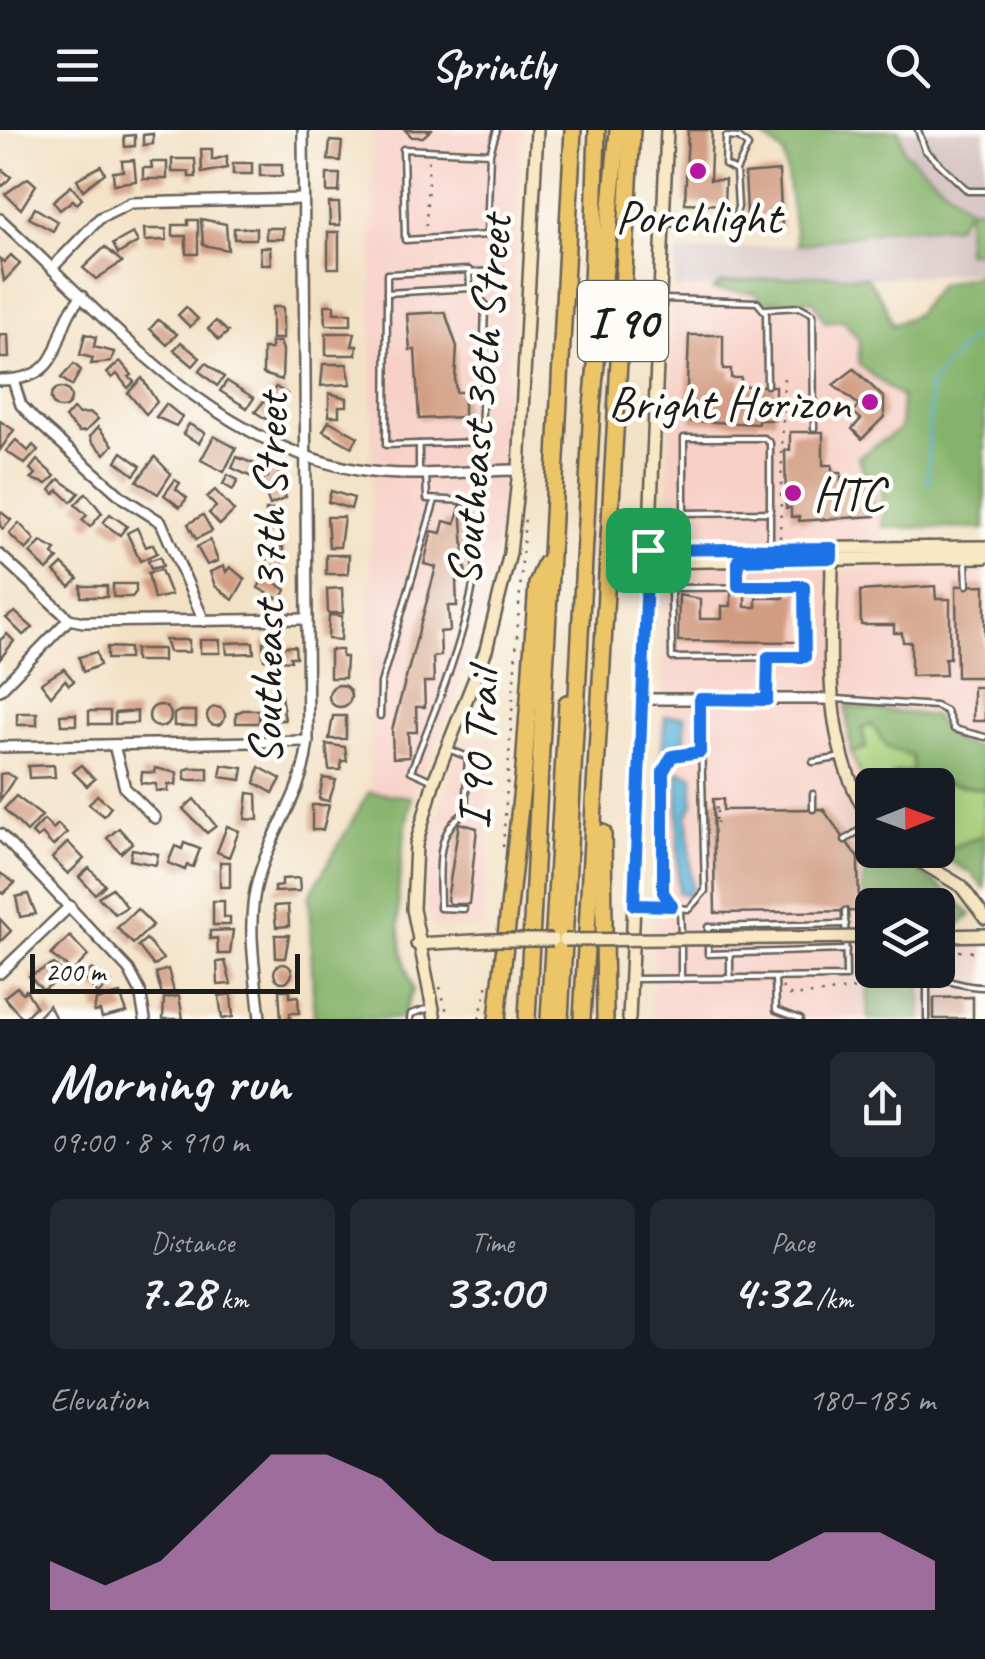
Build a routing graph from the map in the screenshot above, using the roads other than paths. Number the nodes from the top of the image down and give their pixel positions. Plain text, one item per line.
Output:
1 (302, 130) edge
2 (497, 130) edge
3 (537, 130) edge
4 (573, 130) edge
5 (597, 130) edge
6 (618, 130) edge
7 (632, 130) edge
8 (667, 130) edge
9 (918, 130) edge
10 (490, 153) junction
11 (736, 171) junction
12 (985, 191) edge
13 (303, 199) junction
14 (0, 219) edge
15 (661, 224) junction
16 (53, 267) junction
17 (502, 270) dead end
18 (469, 272) junction
19 (470, 288) junction
20 (387, 293) junction
21 (82, 296) junction
22 (656, 299) junction
23 (765, 309) junction
24 (0, 380) edge
25 (13, 380) junction
26 (767, 385) dead end
27 (814, 428) dead end
28 (419, 444) junction
29 (305, 456) junction
30 (519, 470) junction
31 (423, 471) junction
32 (435, 500) junction
33 (770, 512) junction
34 (552, 546) junction
35 (985, 547) edge
36 (966, 552) junction
37 (832, 553) junction
38 (770, 554) junction
39 (0, 555) edge
40 (647, 556) junction
41 (985, 557) edge
42 (738, 560) junction
43 (967, 585) dead end
44 (738, 586) junction
45 (69, 619) junction
46 (307, 619) junction
47 (204, 621) junction
48 (768, 657) junction
49 (0, 690) edge
50 (700, 699) junction
51 (642, 700) junction
52 (767, 700) junction
53 (832, 700) junction
54 (380, 716) dead end
55 (601, 737) junction
56 (985, 737) edge
57 (308, 741) junction
58 (114, 745) junction
59 (0, 746) edge
60 (448, 749) junction
61 (700, 752) junction
62 (840, 757) junction
63 (813, 762) dead end
64 (434, 781) junction
65 (813, 794) dead end
66 (855, 794) edge
67 (812, 809) dead end
68 (155, 818) dead end
69 (855, 833) edge
70 (0, 834) edge
71 (845, 840) dead end
72 (564, 865) junction
73 (931, 868) edge
74 (634, 905) junction
75 (70, 906) junction
76 (672, 906) junction
77 (680, 909) junction
78 (464, 910) dead end
79 (845, 911) dead end
80 (985, 918) edge
81 (846, 924) junction
82 (985, 935) edge
83 (955, 936) edge
84 (855, 937) edge
85 (559, 940) junction
86 (417, 944) junction
87 (846, 950) junction
88 (730, 954) junction
89 (557, 970) junction
90 (0, 974) edge
91 (730, 978) junction
92 (775, 978) junction
93 (630, 979) junction
94 (681, 979) junction
95 (985, 988) edge
96 (776, 1010) junction
97 (433, 1014) edge
98 (145, 1019) edge
99 (260, 1019) edge
100 (410, 1019) edge
101 (497, 1019) edge
102 (524, 1019) edge
103 (549, 1019) edge
104 (560, 1019) edge
105 (582, 1019) edge
106 (605, 1019) edge
107 (629, 1019) edge
108 (773, 1019) edge
109 (800, 1019) edge
110 (927, 1019) edge

1 - 13 street, Southeast 37th Street
2 - 10 lane
3 - 30 main road, Southeast 36th Street
4 - 34 highway, I 90
5 - 72 highway
6 - 72 highway
7 - 55 highway, I 90
8 - 15 main road
9 - 12 lane
10 - 10 lane
11 - 11 lane
11 - 15 lane
13 - 16 street
13 - 29 street, Southeast 37th Street
14 - 16 street
15 - 22 main road
16 - 21 street
17 - 18 lane
18 - 19 lane
18 - 20 lane
19 - 20 lane
19 - 28 lane
20 - 28 lane
21 - 25 street
21 - 29 street
22 - 23 lane
22 - 40 main road
23 - 26 lane
23 - 27 lane
24 - 25 street
25 - 47 street
28 - 31 lane
29 - 31 street
29 - 46 street, Southeast 37th Street
30 - 31 street
30 - 60 main road, Southeast 36th Street
31 - 32 lane
32 - 54 lane
32 - 64 lane
33 - 33 lane
33 - 38 lane
34 - 101 highway
34 - 102 highway, I 90
35 - 36 main road
36 - 37 main road
36 - 41 main road
36 - 43 lane
37 - 38 main road
37 - 53 main road
38 - 40 main road
38 - 42 main road
39 - 45 street
40 - 42 main road
40 - 51 main road
42 - 44 lane
44 - 48 lane
44 - 48 lane
45 - 47 street
45 - 49 street
46 - 47 street
46 - 57 street, Southeast 37th Street
48 - 52 lane
50 - 51 street
50 - 52 street
50 - 61 lane
51 - 74 main road
52 - 53 street
53 - 56 lane
53 - 62 main road
55 - 105 highway, I 90
55 - 106 highway
57 - 58 street
57 - 99 street, Southeast 37th Street
58 - 59 street
58 - 68 street
60 - 64 main road, Southeast 36th Street
60 - 78 lane
61 - 76 lane
61 - 77 lane
62 - 63 lane
62 - 66 main road
64 - 86 main road, Southeast 36th Street
65 - 67 lane
69 - 71 lane
70 - 75 street
72 - 85 highway
73 - 80 main road
74 - 76 lane
74 - 93 main road
75 - 90 street
75 - 98 street
76 - 77 lane
77 - 94 lane
79 - 81 lane
81 - 87 lane
81 - 88 lane
82 - 83 main road
84 - 85 main road, bridge
85 - 86 main road, bridge
85 - 89 highway
86 - 97 main road, Southeast 36th Street
87 - 88 lane
87 - 92 lane
88 - 91 lane
89 - 103 highway
89 - 104 highway
91 - 92 lane
91 - 94 lane
92 - 96 lane
93 - 94 lane
93 - 107 main road
95 - 110 lane
96 - 108 lane
96 - 109 lane
97 - 100 lane

